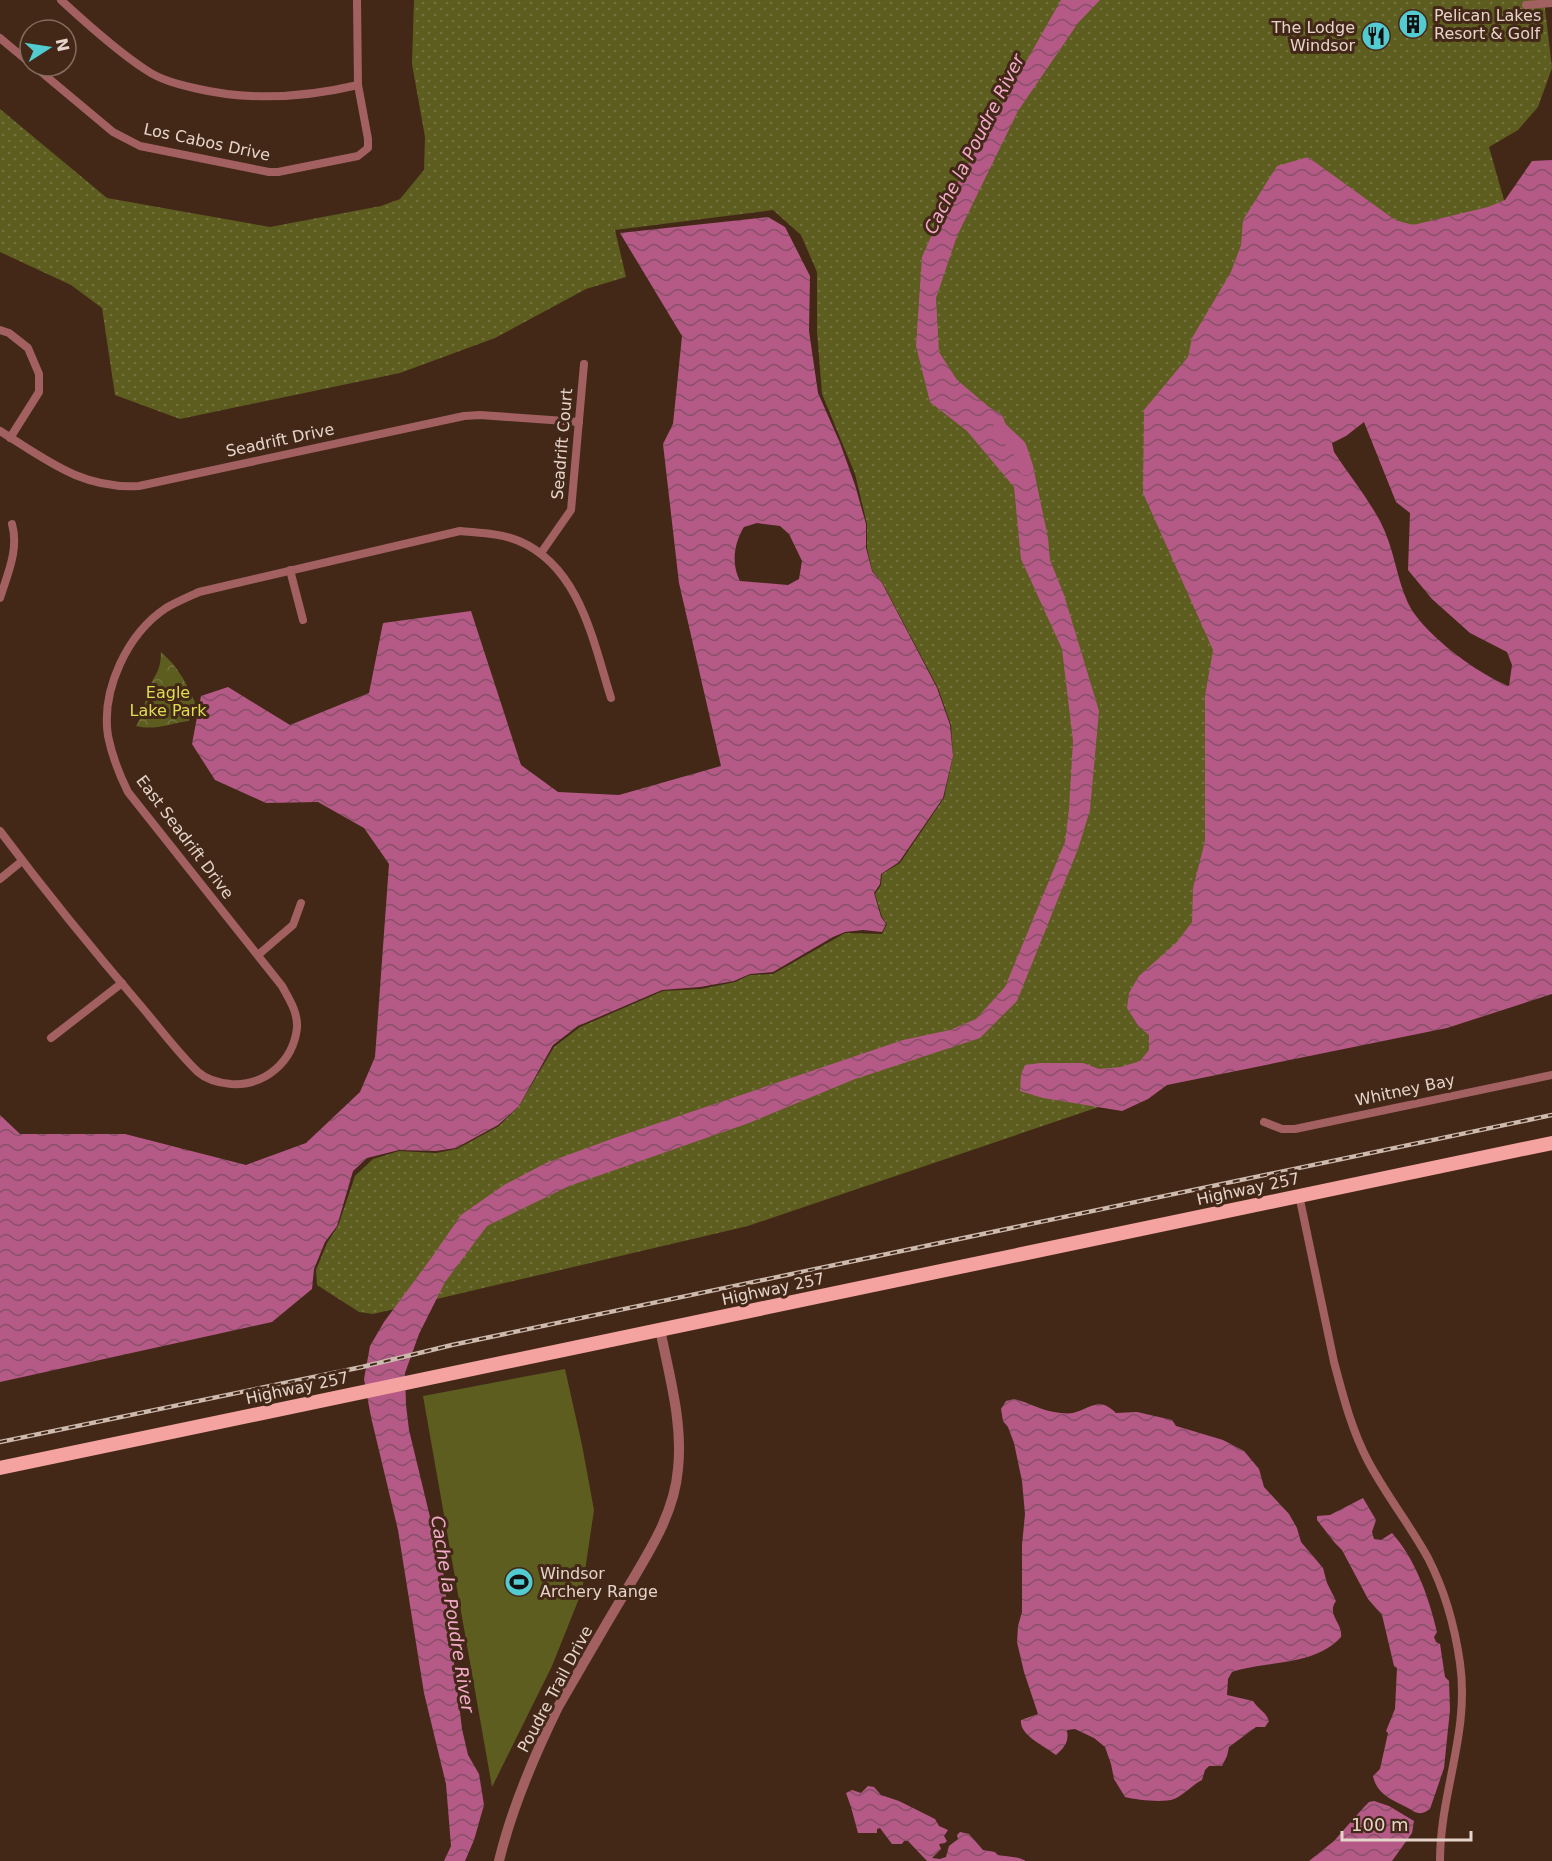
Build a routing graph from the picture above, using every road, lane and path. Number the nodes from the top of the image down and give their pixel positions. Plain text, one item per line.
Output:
1 (61, 0) edge
2 (357, 0) edge
3 (1552, 3) edge
4 (1526, 5) dead end
5 (0, 38) edge
6 (18, 53) edge
7 (48, 78) edge
8 (358, 85) junction
9 (0, 330) edge
10 (584, 364) dead end
11 (579, 423) junction
12 (0, 431) edge
13 (10, 438) junction
14 (12, 524) dead end
15 (541, 553) junction
16 (290, 570) junction
17 (4, 571) edge
18 (0, 597) edge
19 (303, 620) dead end
20 (611, 698) dead end
21 (0, 831) edge
22 (22, 861) junction
23 (0, 879) edge
24 (301, 903) dead end
25 (258, 955) junction
26 (122, 983) junction
27 (51, 1038) dead end
28 (1552, 1075) edge
29 (1264, 1122) dead end
30 (1552, 1143) edge
31 (1299, 1195) junction
32 (660, 1329) junction
33 (0, 1468) edge
34 (499, 1861) edge
35 (1440, 1861) edge

1 - 8 street
2 - 8 street
3 - 4 street
5 - 6 street
7 - 8 street, Los Cabos Drive
9 - 13 street
10 - 11 street, Seadrift Court
11 - 13 street, Seadrift Drive
11 - 15 street, Seadrift Court
12 - 13 street, Seadrift Drive
14 - 17 street
15 - 16 street, East Seadrift Drive
15 - 20 street, East Seadrift Drive
16 - 19 street
16 - 25 street, East Seadrift Drive
17 - 18 street
21 - 22 street, East Seadrift Drive
22 - 23 street
22 - 26 street, East Seadrift Drive
24 - 25 street
25 - 26 street, East Seadrift Drive
26 - 27 street
28 - 29 street, Whitney Bay
30 - 31 main road, Highway 257
31 - 32 main road, Highway 257
31 - 35 street
32 - 33 main road, Highway 257
32 - 34 street, Poudre Trail Drive

